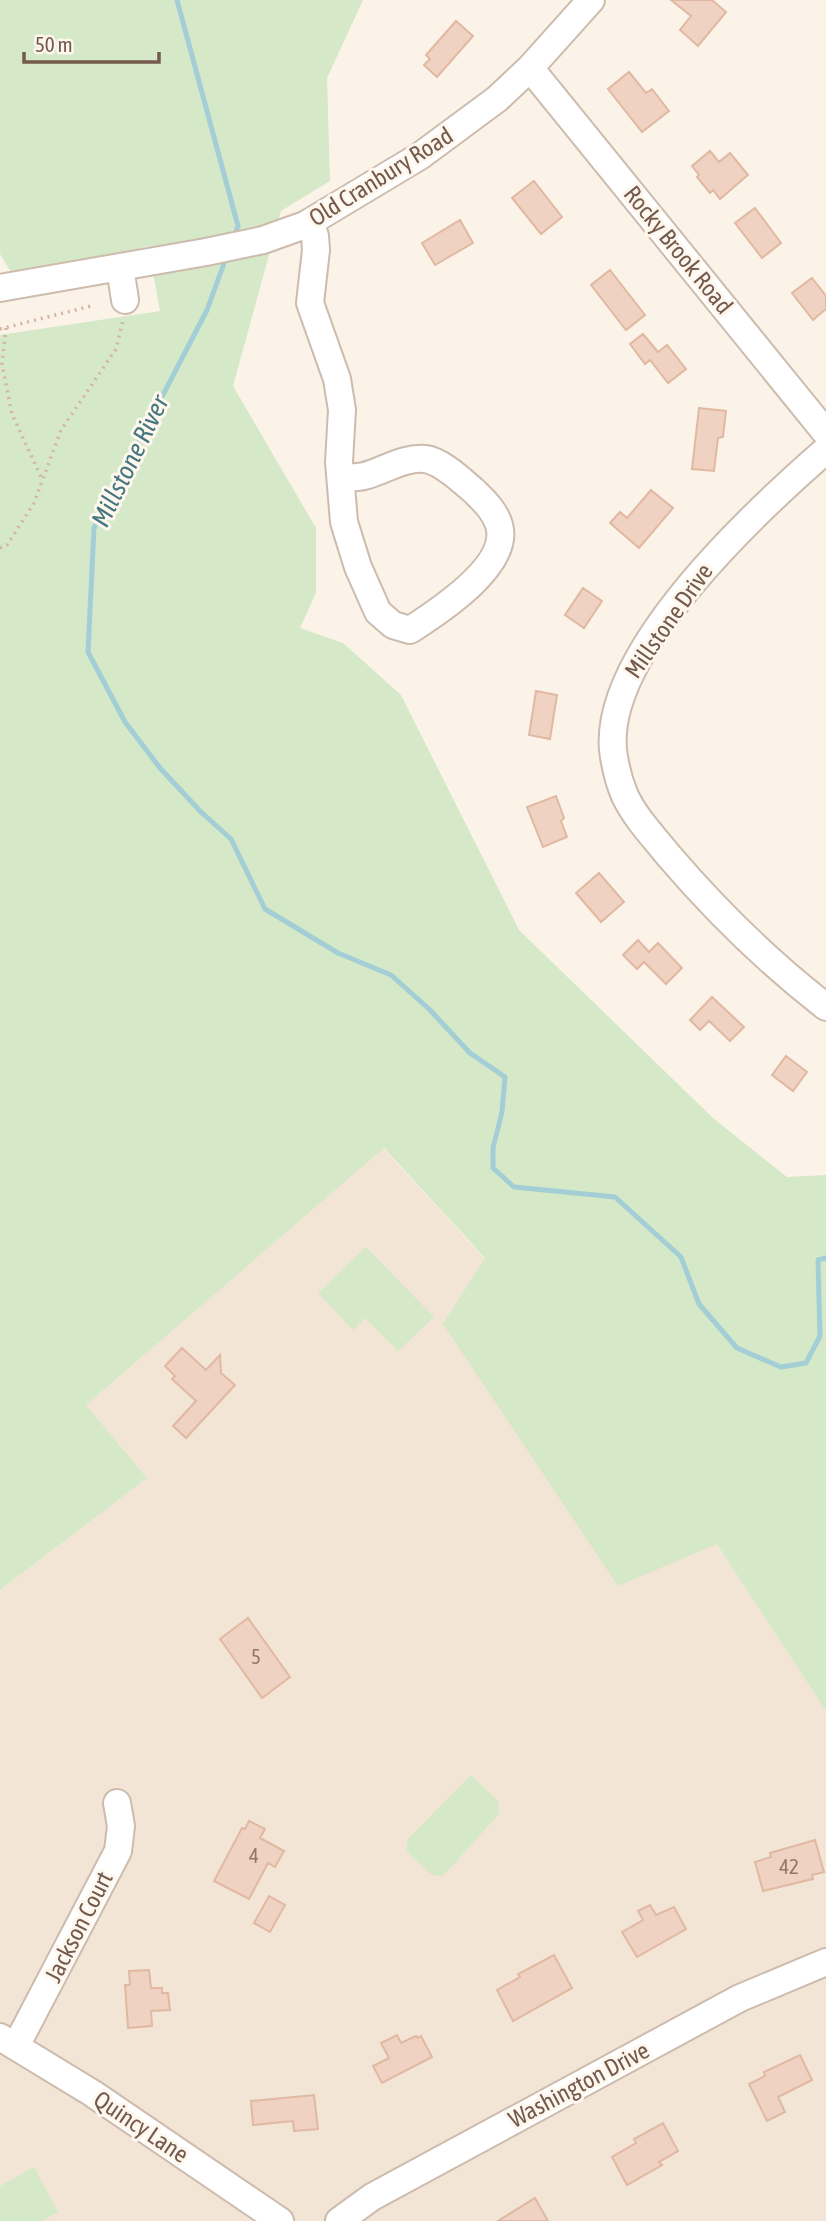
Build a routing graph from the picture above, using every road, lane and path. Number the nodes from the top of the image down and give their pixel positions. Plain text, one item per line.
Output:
1 (591, 0) edge
2 (530, 68) junction
3 (310, 222) junction
4 (120, 267) junction
5 (0, 288) edge
6 (125, 300) joint
7 (95, 305) dead end
8 (3, 329) edge
9 (826, 433) edge
10 (826, 450) edge
11 (342, 478) junction
12 (43, 479) junction
13 (0, 548) edge
14 (826, 1007) edge
15 (117, 1803) dead end
16 (826, 1962) edge
17 (8, 2042) edge
18 (280, 2221) edge
19 (338, 2221) edge

1 - 2 street, Old Cranbury Road
2 - 3 street, Old Cranbury Road
2 - 9 street, Rocky Brook Road
3 - 4 street, Old Cranbury Road
3 - 11 street
4 - 5 street, Old Cranbury Road
4 - 6 street
6 - 12 path
7 - 8 path
8 - 12 path
10 - 14 street, Millstone Drive
11 - 11 street
12 - 13 path
15 - 17 street, Jackson Court
16 - 19 street, Washington Drive
17 - 18 street, Quincy Lane

